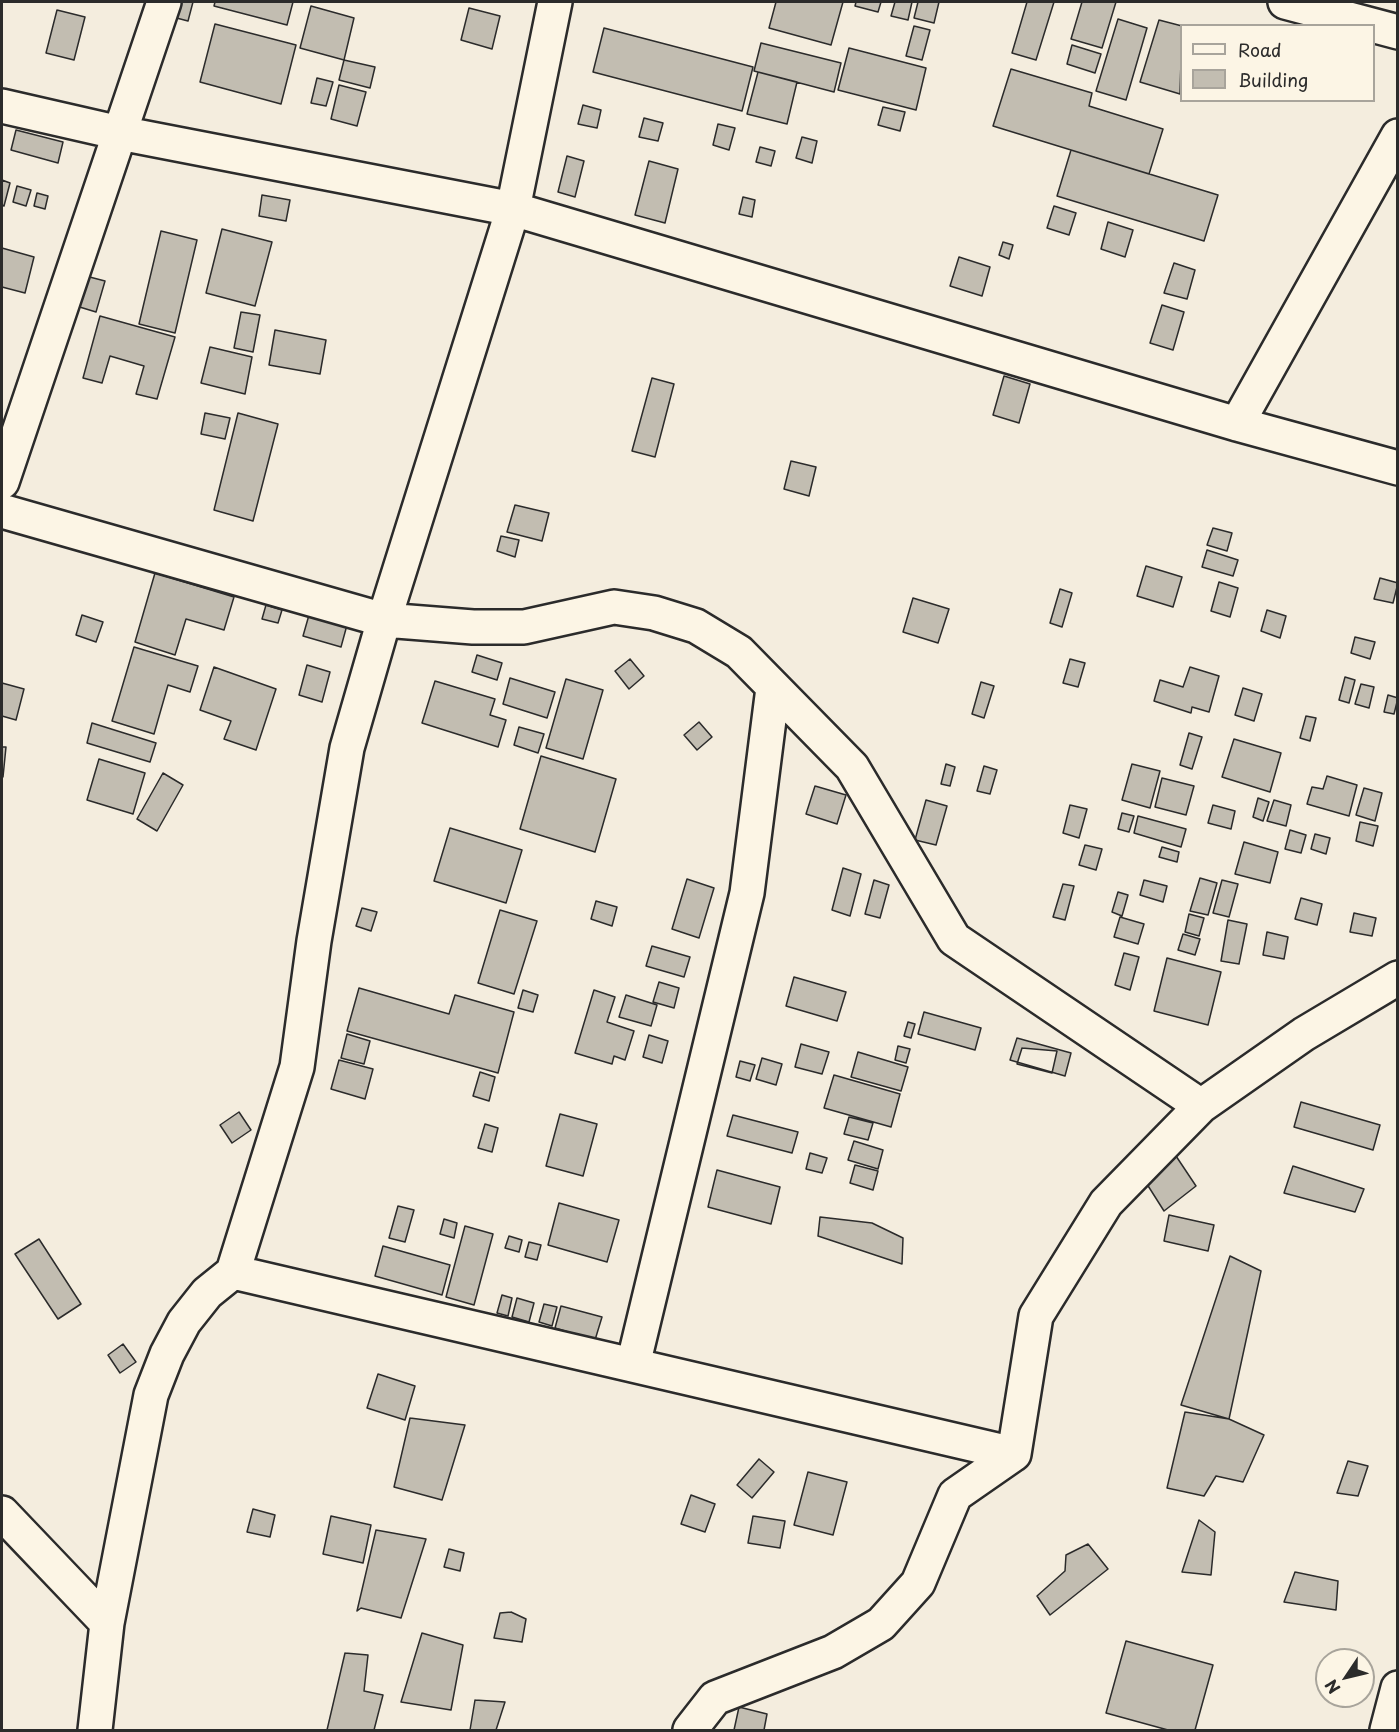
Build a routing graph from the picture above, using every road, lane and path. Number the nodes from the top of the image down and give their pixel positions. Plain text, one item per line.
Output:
1 (164, 2) edge
2 (555, 2) edge
3 (1285, 2) edge
4 (1368, 24) edge
5 (1375, 26) edge
6 (1398, 32) edge
7 (2, 106) edge
8 (120, 133) junction
9 (1398, 136) edge
10 (513, 209) junction
11 (1237, 424) junction
12 (1398, 468) edge
13 (2, 482) edge
14 (2, 511) edge
15 (384, 620) junction
16 (773, 688) junction
17 (1398, 978) edge
18 (1201, 1106) junction
19 (233, 1272) junction
20 (633, 1365) junction
21 (1014, 1454) junction
22 (2, 1513) edge
23 (107, 1623) junction
24 (1398, 1688) edge
25 (95, 1731) edge
26 (690, 1731) edge
27 (1387, 1731) edge

1 - 8 street
2 - 10 street
3 - 4 street
5 - 6 street
7 - 8 street
8 - 10 street
8 - 13 street
9 - 11 street
10 - 11 street
10 - 15 street
11 - 12 street
14 - 15 street
15 - 16 street
15 - 19 street
16 - 18 street
16 - 20 street
17 - 18 street
18 - 21 street
19 - 20 street
19 - 23 street
20 - 21 street
21 - 26 street
22 - 23 street
23 - 25 street
24 - 27 street

